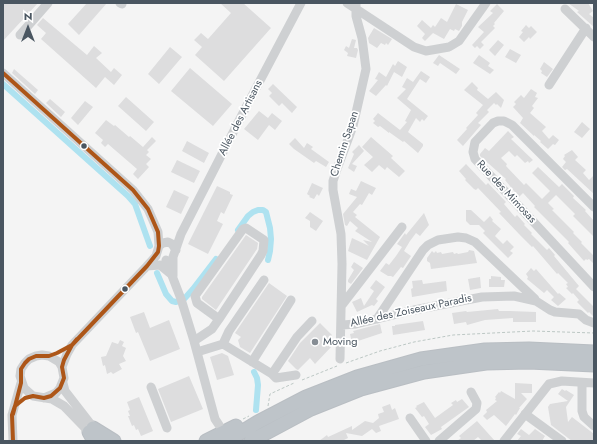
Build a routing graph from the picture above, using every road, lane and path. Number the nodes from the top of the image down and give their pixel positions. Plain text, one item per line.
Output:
1 (48, 3) edge
2 (301, 3) edge
3 (347, 3) edge
4 (486, 3) edge
5 (356, 6) edge
6 (565, 9) dead end
7 (586, 28) junction
8 (20, 35) dead end
9 (594, 37) edge
10 (3, 73) edge
11 (549, 85) dead end
12 (594, 207) edge
13 (402, 227) dead end
14 (167, 251) junction
15 (148, 266) junction
16 (173, 276) junction
17 (264, 280) dead end
18 (594, 287) edge
19 (291, 300) dead end
20 (536, 301) junction
21 (342, 305) junction
22 (219, 319) junction
23 (377, 320) junction
24 (312, 321) dead end
25 (594, 323) edge
26 (342, 325) junction
27 (594, 332) edge
28 (194, 341) junction
29 (223, 344) junction
30 (72, 345) junction
31 (197, 352) junction
32 (594, 352) edge
33 (49, 356) junction
34 (340, 359) dead end
35 (252, 362) junction
36 (594, 365) edge
37 (62, 368) junction
38 (272, 374) junction
39 (403, 377) junction
40 (297, 379) junction
41 (582, 382) junction
42 (21, 383) junction
43 (63, 383) junction
44 (594, 383) edge
45 (151, 387) dead end
46 (471, 392) dead end
47 (33, 396) junction
48 (306, 397) junction
49 (44, 398) junction
50 (15, 406) junction
51 (267, 407) dead end
52 (253, 414) dead end
53 (525, 414) junction
54 (410, 418) dead end
55 (240, 420) dead end
56 (219, 425) dead end
57 (594, 426) edge
58 (167, 428) dead end
59 (94, 436) edge
60 (13, 441) edge
61 (105, 441) edge
62 (114, 441) edge
63 (206, 441) edge
64 (227, 441) edge
65 (251, 441) edge
66 (265, 441) edge
67 (426, 441) edge
68 (439, 441) edge
69 (504, 441) edge
70 (562, 441) edge

1 - 8 street
2 - 14 street, Allée des Artisans
3 - 5 street
4 - 5 street
5 - 21 street, Chemin Sapan
6 - 7 street
7 - 9 street
7 - 11 street
10 - 14 street
12 - 18 street, Rue des Mimosas
13 - 21 street
14 - 15 street, Allée des Artisans
14 - 16 street
15 - 16 street
15 - 30 street, Allée des Artisans
16 - 28 street
17 - 29 street
19 - 35 street
20 - 23 street, Allée des Zoiseaux Paradis
20 - 23 street
20 - 25 street, Allée des Zoiseaux Paradis
21 - 26 street, Chemin Sapan
22 - 22 street
22 - 28 street
23 - 26 street, Allée des Zoiseaux Paradis
24 - 38 street
26 - 34 street, Chemin Sapan
27 - 40 path
28 - 31 street
29 - 31 street
29 - 35 street
30 - 33 street
30 - 37 street
31 - 56 street
32 - 48 highway
33 - 37 street
33 - 42 street
35 - 38 street
36 - 39 highway
37 - 43 street
38 - 40 street
39 - 65 highway
39 - 66 highway
40 - 51 path
41 - 44 street
41 - 53 street
41 - 57 street
42 - 47 street
42 - 50 street
43 - 49 street
43 - 59 street
45 - 58 street
46 - 68 street
47 - 49 street
47 - 50 street
48 - 63 highway
48 - 64 highway
49 - 59 street
50 - 60 street
52 - 55 path
53 - 69 street
53 - 70 street
54 - 67 street
59 - 61 street
59 - 62 highway

